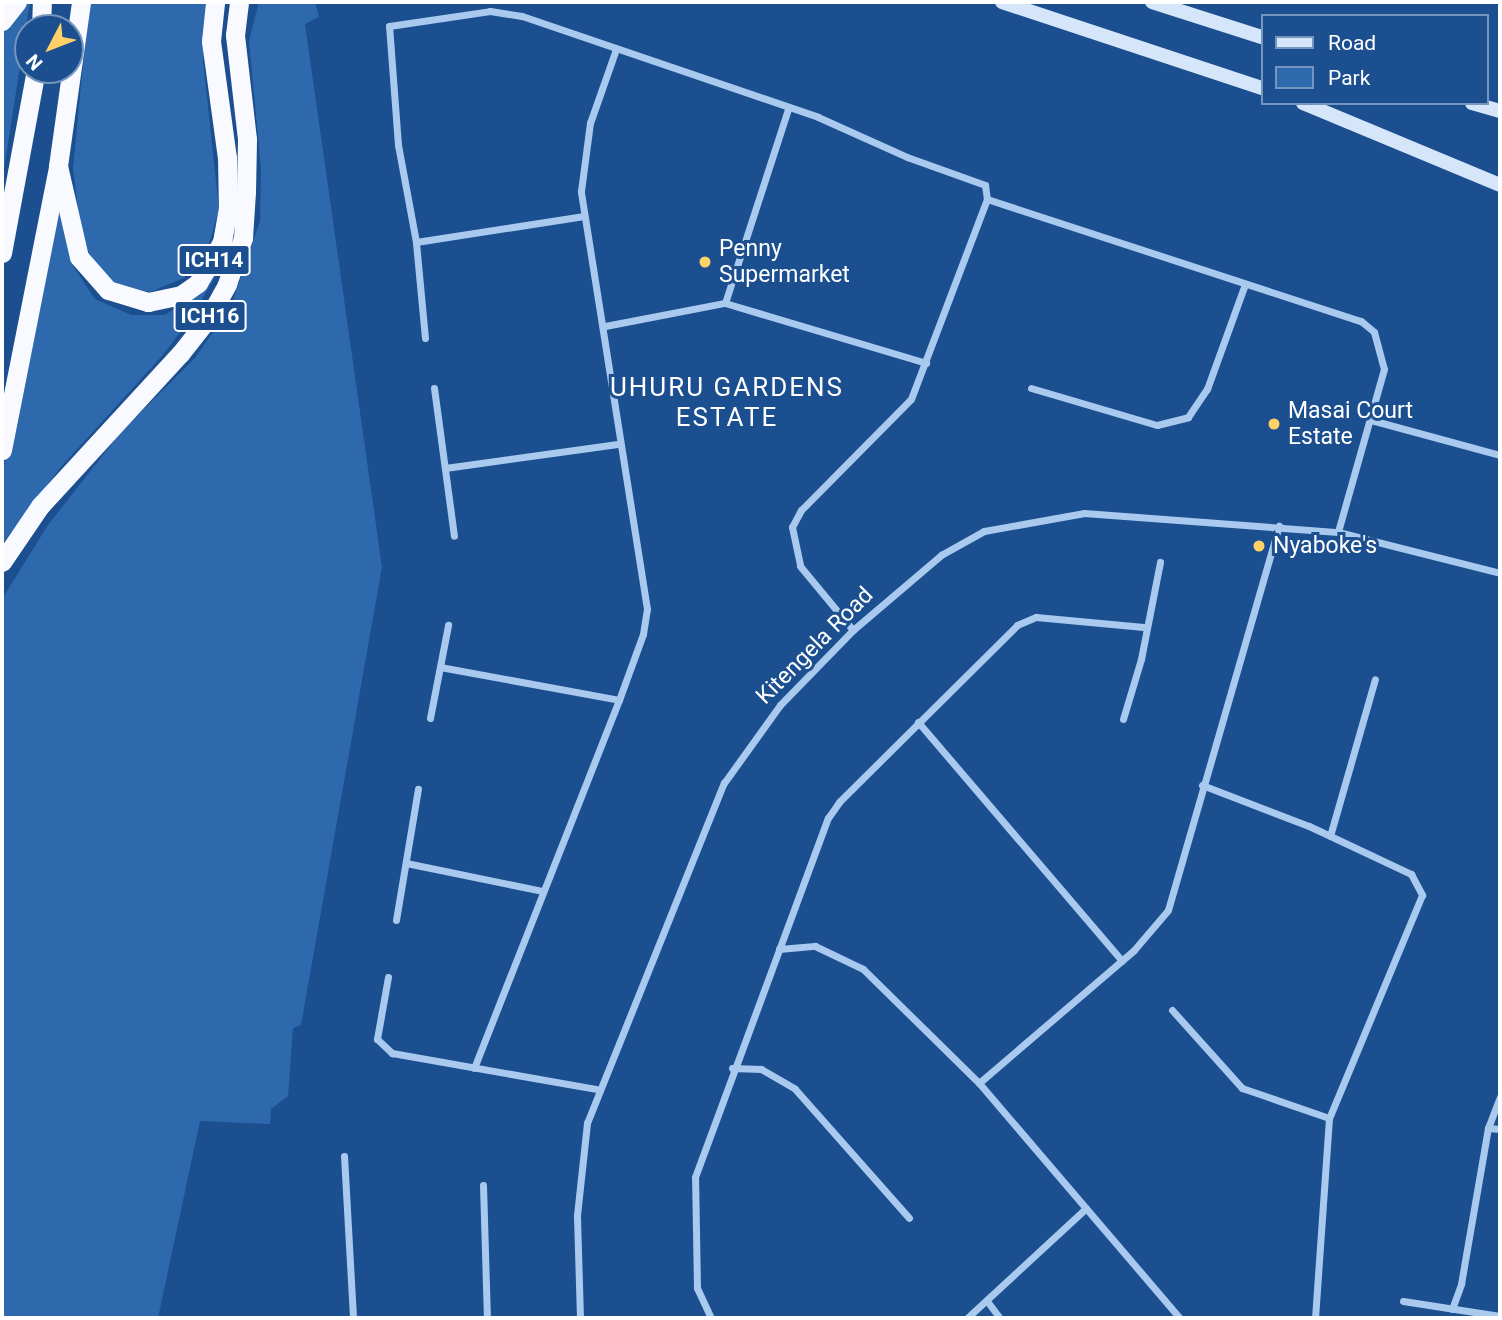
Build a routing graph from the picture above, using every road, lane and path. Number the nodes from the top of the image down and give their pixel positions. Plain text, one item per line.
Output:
1 (17, 2) edge
2 (81, 2) edge
3 (215, 2) edge
4 (239, 2) edge
5 (1002, 2) edge
6 (1152, 2) edge
7 (2, 21) edge
8 (1260, 36) edge
9 (616, 49) junction
10 (33, 84) edge
11 (1260, 87) edge
12 (1308, 105) edge
13 (1479, 105) edge
14 (788, 109) junction
15 (1500, 111) edge
16 (58, 166) junction
17 (1500, 185) edge
18 (987, 199) junction
19 (584, 216) junction
20 (416, 242) junction
21 (2, 253) edge
22 (1245, 284) junction
23 (725, 303) junction
24 (605, 326) junction
25 (425, 338) dead end
26 (926, 363) junction
27 (434, 388) dead end
28 (1031, 388) dead end
29 (1371, 421) junction
30 (618, 444) junction
31 (2, 450) edge
32 (1500, 455) edge
33 (445, 468) junction
34 (1279, 526) junction
35 (1338, 532) junction
36 (454, 536) dead end
37 (2, 562) edge
38 (1160, 562) dead end
39 (1500, 573) edge
40 (448, 625) dead end
41 (1144, 627) junction
42 (853, 629) junction
43 (440, 667) junction
44 (1376, 679) dead end
45 (619, 700) junction
46 (430, 718) dead end
47 (1123, 719) dead end
48 (918, 722) junction
49 (1202, 785) junction
50 (418, 789) dead end
51 (1329, 836) junction
52 (406, 863) junction
53 (543, 891) junction
54 (396, 919) dead end
55 (779, 949) junction
56 (1122, 961) junction
57 (388, 977) dead end
58 (1172, 1010) dead end
59 (474, 1068) junction
60 (732, 1068) junction
61 (979, 1083) junction
62 (597, 1090) junction
63 (1500, 1097) edge
64 (1329, 1118) junction
65 (1488, 1129) junction
66 (1500, 1129) edge
67 (344, 1156) dead end
68 (483, 1185) dead end
69 (1086, 1208) junction
70 (909, 1218) dead end
71 (987, 1301) junction
72 (1403, 1301) dead end
73 (1452, 1309) junction
74 (1500, 1316) edge
75 (353, 1318) edge
76 (487, 1318) edge
77 (580, 1318) edge
78 (711, 1318) edge
79 (967, 1318) edge
80 (1000, 1318) edge
81 (1180, 1318) edge
82 (1315, 1318) edge

1 - 7 highway
2 - 16 highway
3 - 16 highway, ICH14
4 - 37 highway, ICH16
5 - 11 main road
6 - 8 main road
9 - 14 street
9 - 19 street
9 - 20 street
10 - 21 highway
12 - 17 main road
13 - 15 main road
14 - 18 street
14 - 23 street
16 - 31 highway
18 - 22 street
18 - 26 street
19 - 20 street
19 - 24 street
20 - 25 street
22 - 28 street
22 - 29 street
23 - 24 street
23 - 26 street
24 - 30 street
26 - 42 street
27 - 33 street
29 - 32 street
29 - 35 street
30 - 33 street
30 - 45 street
33 - 36 street
34 - 35 street, Kitengela Road
34 - 42 street, Kitengela Road
34 - 49 street
35 - 39 street, Kitengela Road
38 - 41 street
40 - 43 street
41 - 47 street
41 - 48 street
42 - 62 street, Kitengela Road
43 - 45 street
43 - 46 street
44 - 51 street
45 - 53 street
48 - 55 street
48 - 56 street
49 - 51 street
49 - 56 street
50 - 52 street
51 - 64 street
52 - 53 street
52 - 54 street
53 - 59 street
55 - 60 street
55 - 61 street
56 - 61 street
57 - 59 street
58 - 64 street
59 - 62 street
60 - 70 street
60 - 78 street
61 - 69 street
62 - 77 street, Kitengela Road
63 - 65 street
64 - 82 street
65 - 66 street
65 - 73 street
67 - 75 street
68 - 76 street
69 - 71 street
69 - 81 street
71 - 79 street
71 - 80 street
72 - 73 street
73 - 74 street

